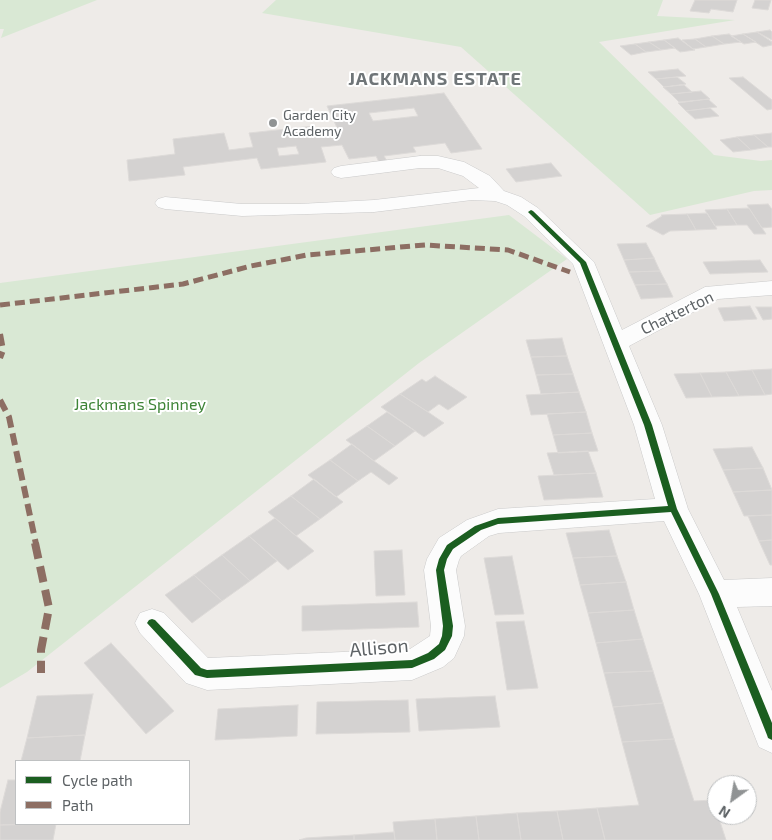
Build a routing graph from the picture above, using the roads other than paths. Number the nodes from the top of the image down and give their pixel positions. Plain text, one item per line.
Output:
1 (341, 172) dead end
2 (498, 195) junction
3 (165, 204) dead end
4 (772, 288) edge
5 (614, 344) junction
6 (673, 509) junction
7 (772, 592) edge
8 (715, 594) junction
9 (152, 624) dead end
10 (772, 735) edge

1 - 2 street
2 - 3 street
2 - 5 street
4 - 5 street, Chatterton
5 - 6 street
6 - 8 street
6 - 9 street, Allison
7 - 8 street
8 - 10 street

